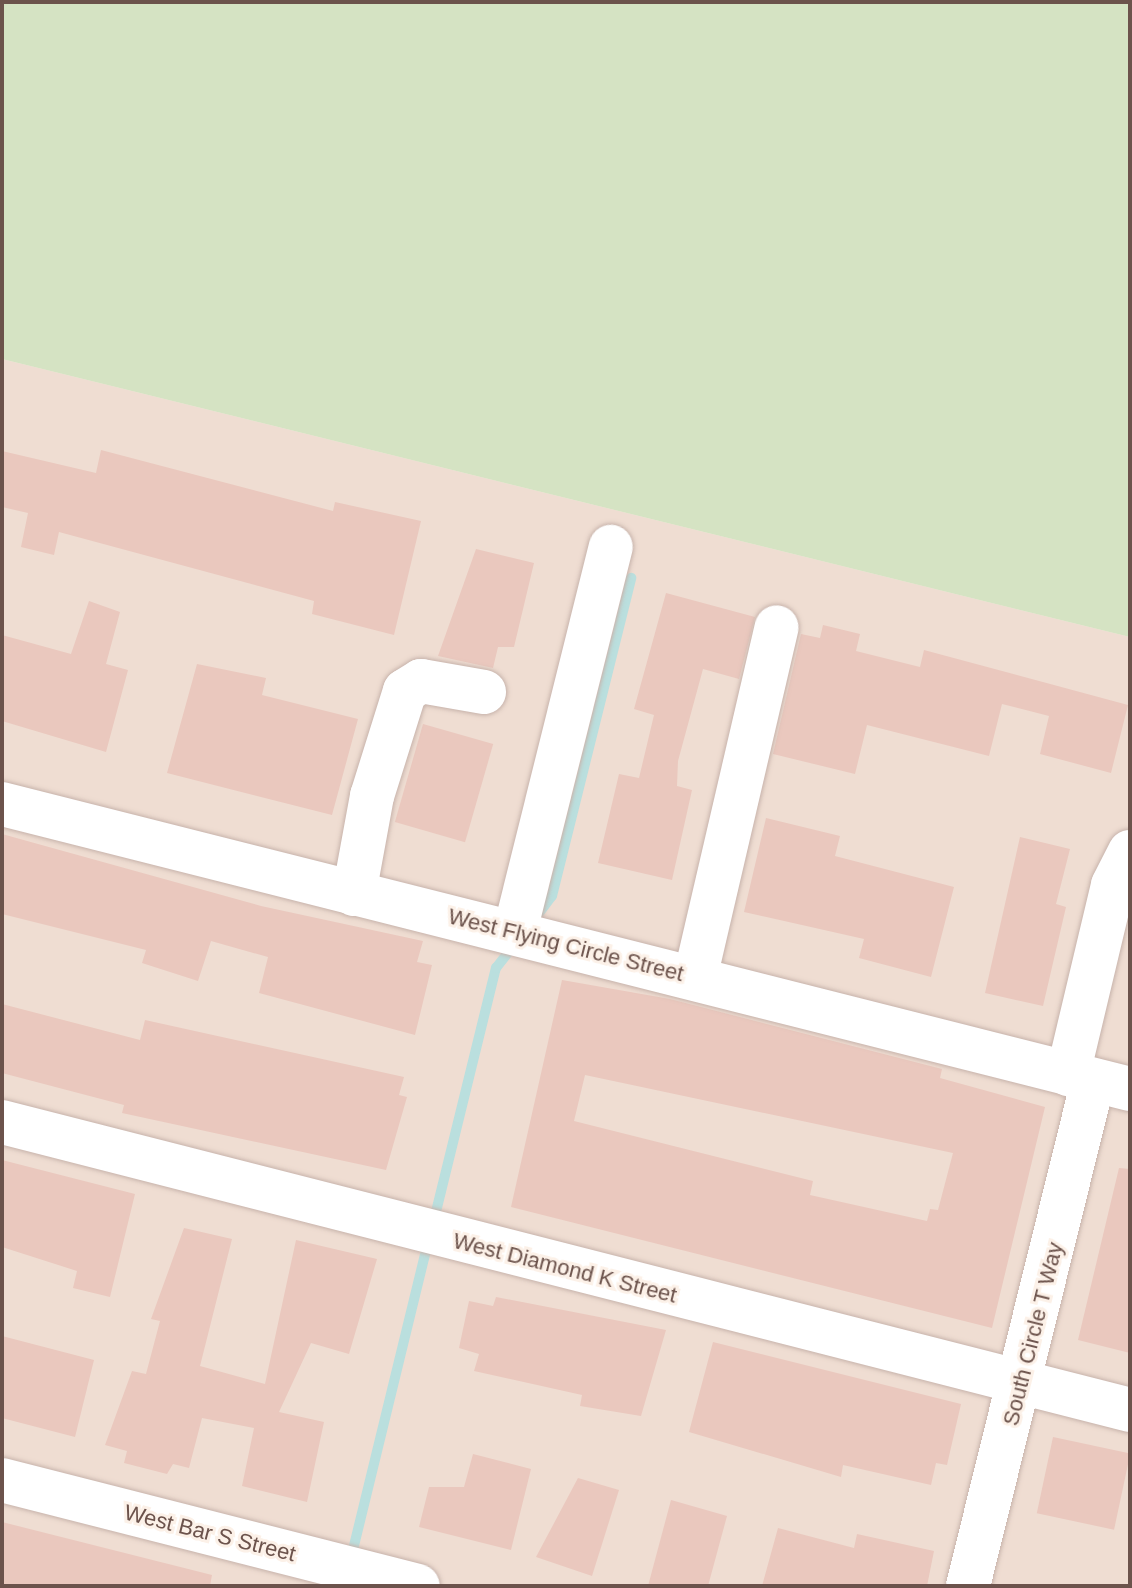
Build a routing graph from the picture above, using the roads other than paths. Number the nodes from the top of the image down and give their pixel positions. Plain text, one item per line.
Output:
1 (611, 547) dead end
2 (777, 627) dead end
3 (484, 692) dead end
4 (2, 804) edge
5 (1130, 852) edge
6 (354, 894) junction
7 (515, 931) junction
8 (695, 978) junction
9 (1097, 1081) edge
10 (2, 1122) edge
11 (1022, 1384) junction
12 (1130, 1410) edge
13 (2, 1480) edge
14 (418, 1586) edge
15 (968, 1586) edge

1 - 7 street
2 - 8 street
3 - 6 street
4 - 6 street, West Flying Circle Street
5 - 9 street, South Circle T Way
6 - 7 street, West Flying Circle Street
7 - 8 street, West Flying Circle Street
8 - 9 street, West Flying Circle Street
9 - 11 street, South Circle T Way
10 - 11 street, West Diamond K Street
11 - 12 street, West Diamond K Street
11 - 15 street, South Circle T Way
13 - 14 street, West Bar S Street

